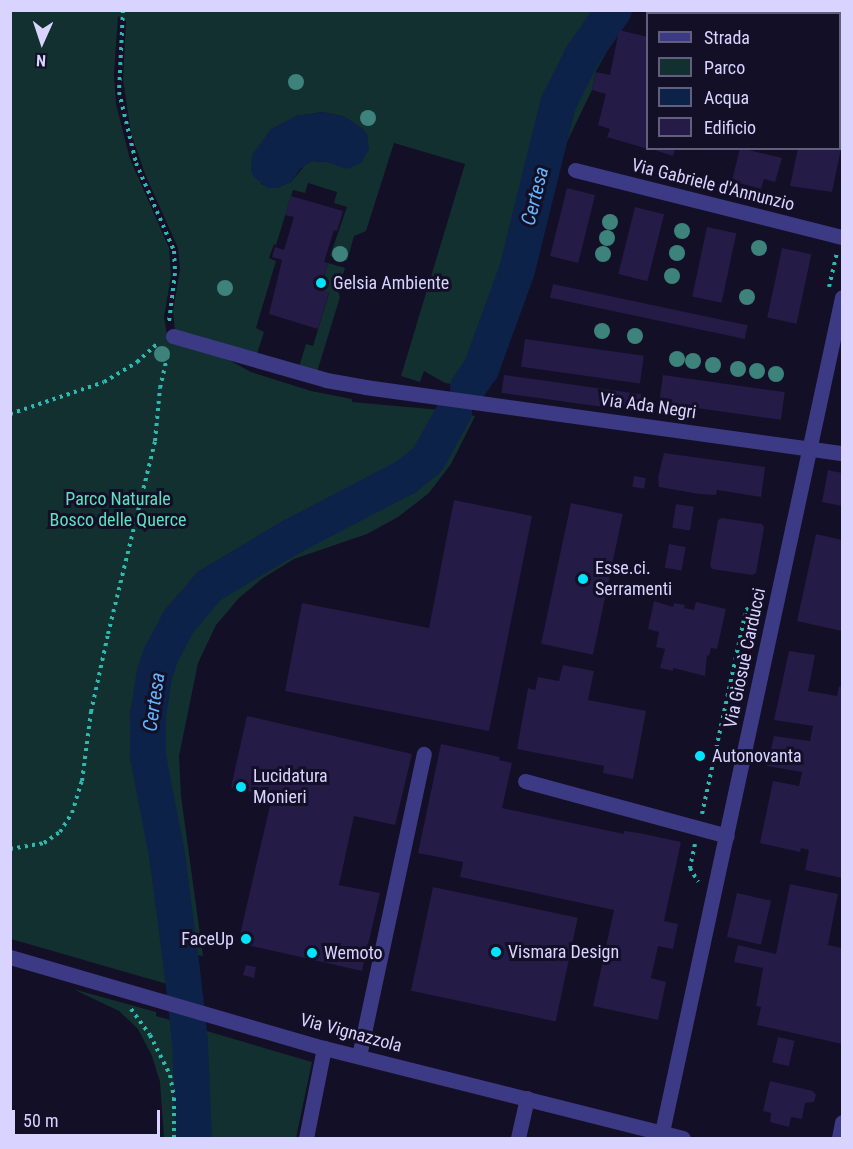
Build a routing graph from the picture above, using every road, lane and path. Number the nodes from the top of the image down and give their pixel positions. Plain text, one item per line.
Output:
1 (123, 10) edge
2 (575, 170) dead end
3 (843, 237) edge
4 (843, 297) edge
5 (172, 336) junction
6 (10, 414) edge
7 (810, 448) junction
8 (843, 453) edge
9 (424, 754) dead end
10 (525, 781) dead end
11 (727, 836) junction
12 (10, 849) edge
13 (10, 957) edge
14 (118, 988) junction
15 (324, 1047) junction
16 (359, 1056) junction
17 (527, 1098) junction
18 (843, 1122) edge
19 (672, 1136) edge
20 (174, 1138) edge
21 (306, 1138) edge
22 (518, 1138) edge
23 (839, 1138) edge

1 - 5 path
2 - 3 street, Via Gabriele d'Annunzio
4 - 7 street, Via Giosuè Carducci
5 - 6 path
5 - 7 street, Via Ada Negri
5 - 12 path
7 - 8 street, Via Ada Negri
7 - 11 street, Via Giosuè Carducci
9 - 16 street
10 - 11 street
11 - 19 street, Via Giosuè Carducci
13 - 14 street, Via Vignazzola
14 - 15 street, Via Vignazzola
14 - 20 path
15 - 16 street, Via Vignazzola
15 - 21 street
16 - 17 street, Via Vignazzola
17 - 19 street, Via Vignazzola
17 - 22 street
18 - 23 street

